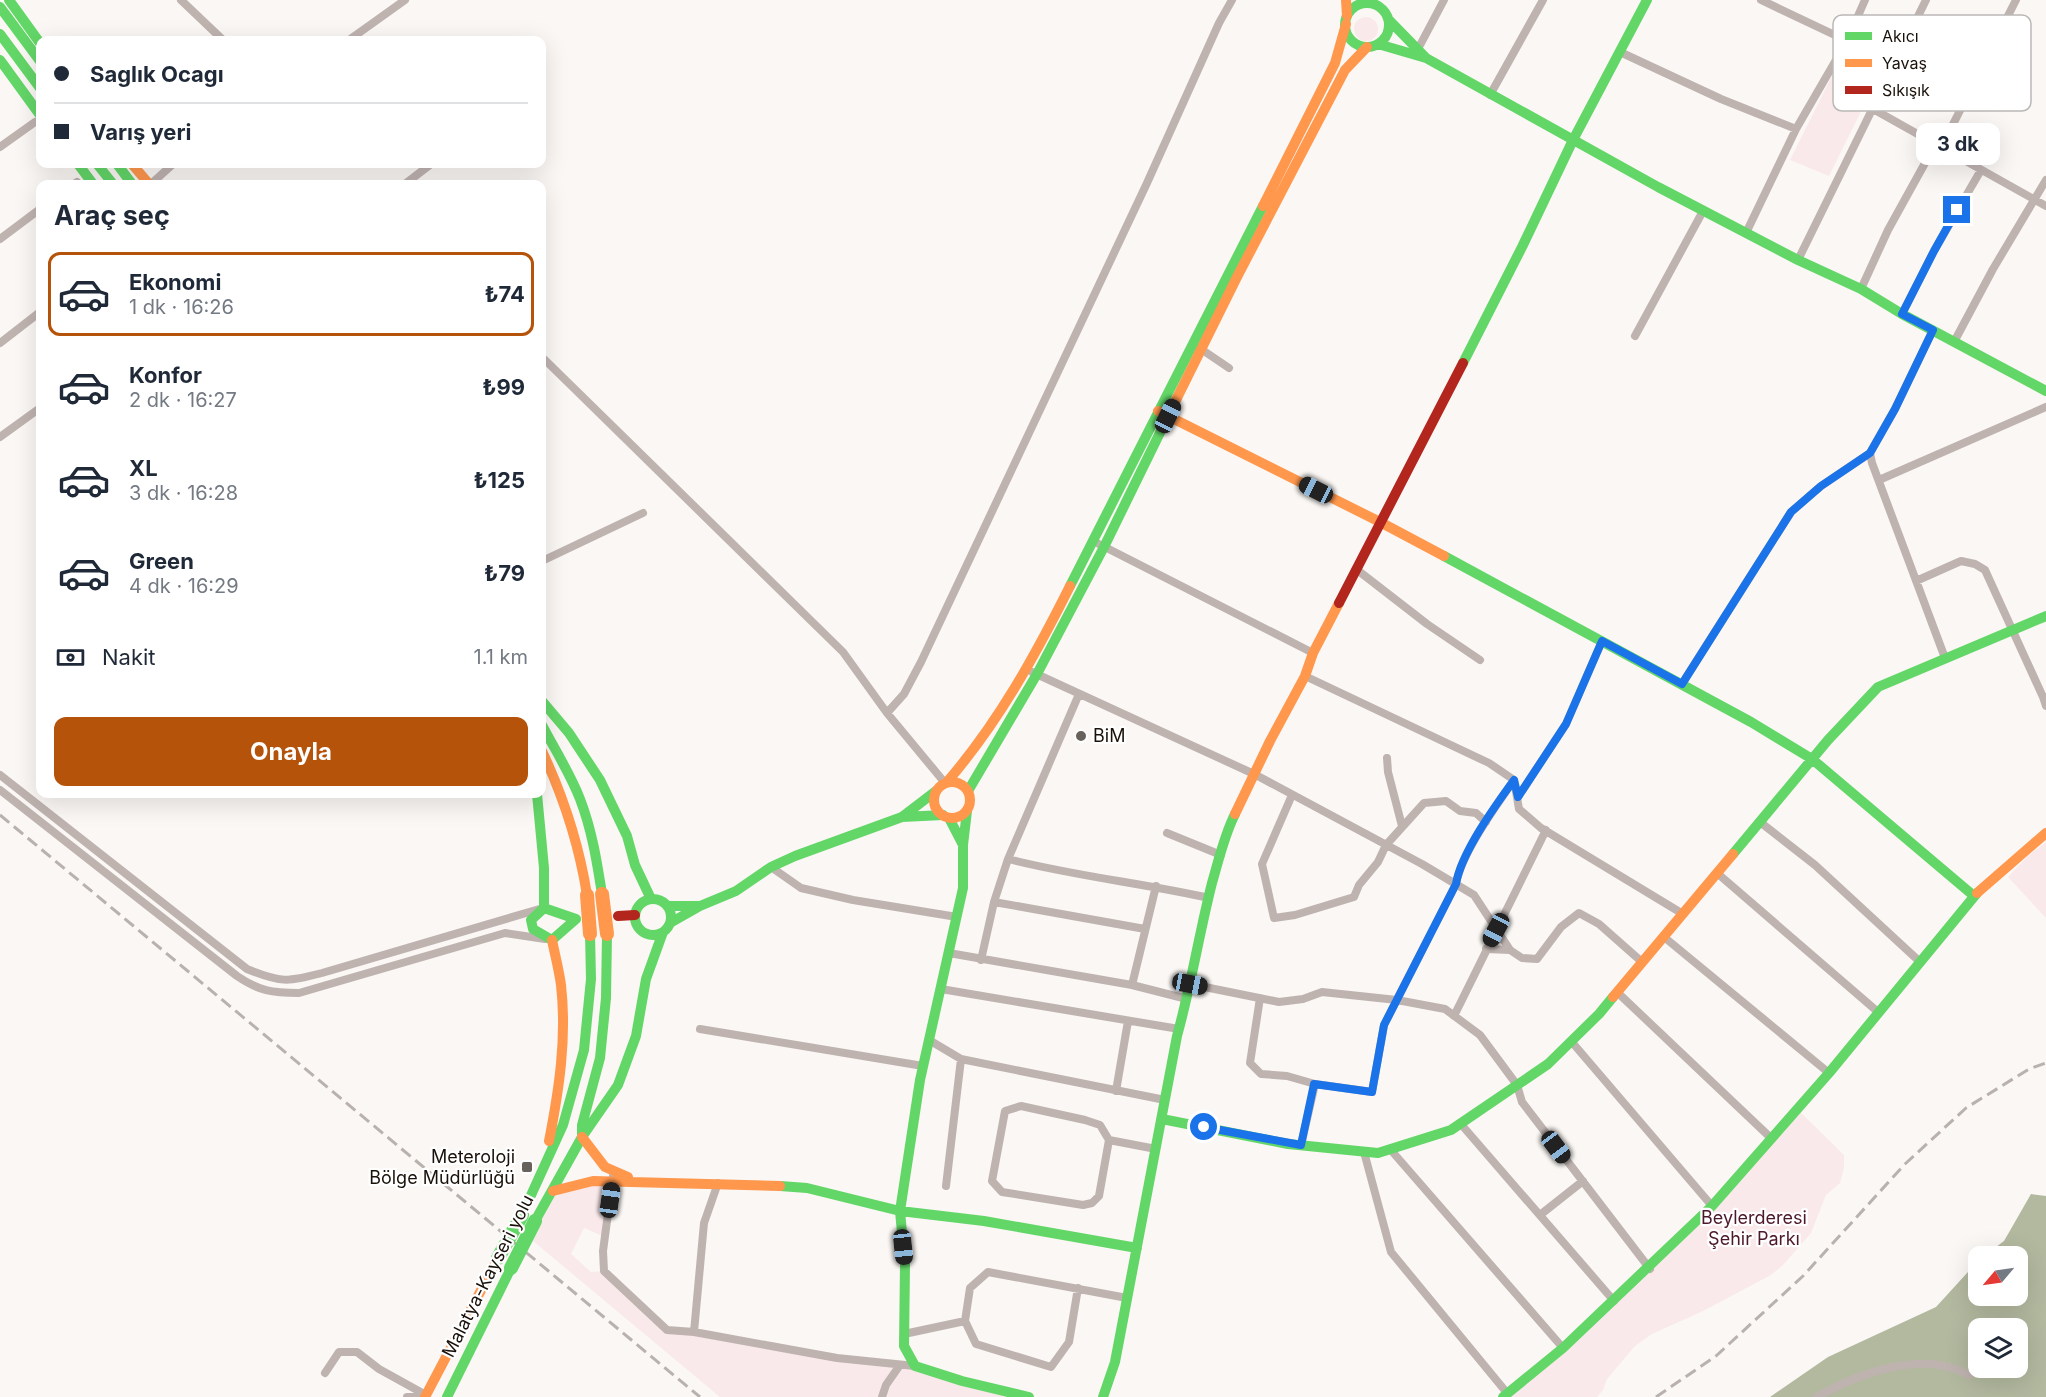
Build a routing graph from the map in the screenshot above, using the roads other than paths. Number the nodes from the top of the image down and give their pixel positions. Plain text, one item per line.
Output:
1 (9, 0) edge
2 (181, 0) edge
3 (405, 0) edge
4 (1232, 0) edge
5 (1346, 0) edge
6 (1444, 0) edge
7 (1544, 0) edge
8 (1647, 0) edge
9 (1761, 0) edge
10 (1865, 0) edge
11 (1926, 0) edge
12 (2016, 0) edge
13 (1370, 2) edge
14 (0, 7) edge
15 (1858, 15) edge
16 (1919, 15) edge
17 (2008, 15) edge
18 (1388, 18) junction
19 (1346, 20) junction
20 (0, 34) edge
21 (1833, 34) edge
22 (219, 36) edge
23 (355, 36) edge
24 (36, 37) edge
25 (1373, 46) junction
26 (1620, 52) junction
27 (1422, 53) junction
28 (36, 56) edge
29 (0, 60) edge
30 (1833, 65) edge
31 (36, 83) edge
32 (1490, 95) junction
33 (1872, 111) edge
34 (1876, 111) edge
35 (1957, 111) edge
36 (36, 115) edge
37 (36, 120) edge
38 (1796, 129) junction
39 (1573, 140) junction
40 (0, 147) edge
41 (1938, 147) junction
42 (100, 168) edge
43 (136, 168) edge
44 (168, 168) edge
45 (425, 168) edge
46 (1981, 170) junction
47 (110, 180) edge
48 (146, 180) edge
49 (155, 180) edge
50 (410, 180) edge
51 (2046, 180) edge
52 (2034, 201) junction
53 (2046, 206) edge
54 (1703, 211) junction
55 (36, 212) edge
56 (1746, 233) junction
57 (0, 239) edge
58 (1798, 260) junction
59 (1861, 289) junction
60 (1902, 314) junction
61 (36, 315) edge
62 (1933, 330) junction
63 (1635, 336) dead end
64 (1954, 342) junction
65 (0, 343) edge
66 (1196, 346) junction
67 (546, 361) edge
68 (1229, 368) dead end
69 (2046, 391) edge
70 (2046, 407) edge
71 (36, 411) edge
72 (1163, 414) junction
73 (0, 437) edge
74 (1870, 453) junction
75 (1879, 480) junction
76 (643, 513) dead end
77 (1380, 522) junction
78 (1099, 544) junction
79 (546, 559) edge
80 (1356, 569) junction
81 (1916, 581) junction
82 (2046, 616) edge
83 (2012, 630) junction
84 (1602, 641) junction
85 (1313, 654) junction
86 (1945, 658) junction
87 (1480, 660) dead end
88 (1032, 672) junction
89 (1305, 676) junction
90 (1682, 684) junction
91 (1079, 694) junction
92 (2044, 697) edge
93 (546, 706) edge
94 (2046, 706) edge
95 (887, 712) junction
96 (546, 733) edge
97 (1387, 758) dead end
98 (546, 759) edge
99 (1812, 759) junction
100 (1254, 774) junction
101 (0, 775) edge
102 (1514, 780) junction
103 (943, 786) junction
104 (0, 790) edge
105 (968, 791) junction
106 (1292, 795) junction
107 (1518, 797) junction
108 (537, 798) edge
109 (967, 811) junction
110 (946, 816) junction
111 (903, 817) junction
112 (1486, 822) junction
113 (1760, 822) junction
114 (1402, 826) junction
115 (1546, 830) junction
116 (1167, 833) dead end
117 (2046, 833) edge
118 (963, 845) junction
119 (1386, 845) junction
120 (1221, 855) junction
121 (1008, 859) junction
122 (771, 867) junction
123 (1718, 873) junction
124 (1456, 884) junction
125 (1156, 886) junction
126 (1974, 896) junction
127 (1209, 898) junction
128 (651, 899) junction
129 (994, 902) junction
130 (667, 906) junction
131 (700, 906) junction
132 (544, 908) junction
133 (1683, 914) junction
134 (635, 915) junction
135 (618, 916) dead end
136 (957, 917) junction
137 (667, 927) junction
138 (1145, 929) junction
139 (1496, 930) junction
140 (1664, 936) junction
141 (552, 940) junction
142 (1486, 950) junction
143 (1510, 950) junction
144 (949, 953) junction
145 (981, 960) junction
146 (1919, 961) junction
147 (1642, 962) junction
148 (1190, 984) junction
149 (1132, 985) junction
150 (941, 989) junction
151 (1617, 992) junction
152 (1260, 998) junction
153 (1187, 999) junction
154 (1396, 1000) junction
155 (1878, 1012) junction
156 (1454, 1016) junction
157 (1128, 1021) junction
158 (700, 1029) dead end
159 (1179, 1029) junction
160 (929, 1040) junction
161 (1571, 1041) junction
162 (962, 1059) junction
163 (923, 1066) junction
164 (1829, 1072) junction
165 (1314, 1084) junction
166 (1517, 1085) junction
167 (1116, 1090) junction
168 (1165, 1101) junction
169 (1162, 1119) junction
170 (1460, 1123) junction
171 (582, 1137) junction
172 (1772, 1139) junction
173 (1109, 1140) junction
174 (1301, 1145) junction
175 (1156, 1149) junction
176 (1390, 1149) junction
177 (1364, 1152) junction
178 (541, 1175) junction
179 (613, 1177) junction
180 (1583, 1181) junction
181 (718, 1183) junction
182 (946, 1186) dead end
183 (553, 1191) junction
184 (1712, 1206) junction
185 (900, 1211) junction
186 (1540, 1215) junction
187 (528, 1218) junction
188 (1137, 1248) junction
189 (1650, 1269) junction
190 (1078, 1288) junction
191 (1127, 1298) junction
192 (1614, 1301) junction
193 (965, 1321) junction
194 (694, 1332) junction
195 (904, 1334) junction
196 (1563, 1348) junction
197 (900, 1365) junction
198 (915, 1366) junction
199 (325, 1373) dead end
200 (1968, 1374) edge
201 (1505, 1395) edge
202 (425, 1396) edge
203 (407, 1397) edge
204 (447, 1397) edge
205 (882, 1397) edge
206 (1029, 1397) edge
207 (1103, 1397) edge
208 (1817, 1397) edge

1 - 24 main road
2 - 22 street
3 - 23 street
4 - 95 street
5 - 19 main road
6 - 27 street
7 - 32 street
8 - 26 main road
9 - 21 street
10 - 15 street
11 - 16 street
12 - 17 street
13 - 18 main road
13 - 19 main road
14 - 28 main road
18 - 25 main road
18 - 27 main road
19 - 25 main road
19 - 66 main road
20 - 31 main road
25 - 27 main road
25 - 66 main road
26 - 38 street
26 - 39 main road
27 - 32 main road
29 - 36 main road
30 - 38 street
32 - 39 main road
33 - 58 street
34 - 41 street
35 - 41 street
37 - 40 street
38 - 56 street
39 - 54 main road
39 - 77 main road
41 - 46 street
41 - 59 street
42 - 47 main road
43 - 48 main road
44 - 49 street
45 - 50 street
46 - 52 street
46 - 60 street
51 - 52 street
52 - 53 street
52 - 64 street
54 - 56 main road
54 - 63 street
55 - 57 street
56 - 58 main road
58 - 59 main road
59 - 60 main road
60 - 62 main road
61 - 65 street
62 - 64 main road
62 - 74 street
64 - 69 main road
66 - 68 street
66 - 72 main road
67 - 95 street
70 - 75 street
71 - 73 street
72 - 77 main road
72 - 78 main road
74 - 75 street
74 - 90 street
75 - 81 street
76 - 79 street
77 - 80 main road
77 - 84 main road
78 - 85 street
78 - 88 main road
80 - 85 main road
80 - 87 street
81 - 83 street
81 - 86 street
82 - 83 main road
83 - 86 main road
83 - 92 street
84 - 90 main road
84 - 107 street
85 - 89 main road
86 - 99 main road
88 - 91 street
88 - 103 main road
88 - 105 main road
89 - 100 main road
89 - 102 street
90 - 99 main road
91 - 100 street
91 - 121 street
92 - 94 street
93 - 128 main road
95 - 103 street
96 - 171 main road, Malatya-Kayseri yolu, bridge
97 - 114 street
98 - 178 main road, bridge
99 - 113 main road
99 - 126 main road
100 - 106 street
100 - 120 main road
101 - 132 street
102 - 107 street
102 - 112 street
103 - 105 main road
103 - 110 main road
103 - 111 main road
104 - 141 street
105 - 109 main road
106 - 119 street
106 - 119 street
107 - 115 street
108 - 132 main road
109 - 110 main road
109 - 118 main road
110 - 111 main road
110 - 118 main road
111 - 122 main road
112 - 114 street
112 - 124 street
113 - 123 main road
113 - 146 street
114 - 119 street
115 - 133 street
115 - 139 street
116 - 120 street
117 - 126 main road
118 - 136 main road
119 - 124 street
120 - 127 main road
121 - 125 street
121 - 129 street
122 - 131 main road
122 - 136 street
123 - 133 main road
123 - 155 street
124 - 139 street
124 - 154 street
125 - 127 street
125 - 138 street
126 - 146 main road
127 - 148 main road
128 - 130 main road
128 - 134 main road
129 - 138 street
129 - 145 street
130 - 131 main road
130 - 137 main road
131 - 137 main road
132 - 141 main road
132 - 141 main road
133 - 140 main road
134 - 135 main road
134 - 137 main road
136 - 144 main road
137 - 171 main road
138 - 149 street
139 - 142 street
139 - 143 street
140 - 147 main road
140 - 164 street
141 - 178 main road
142 - 143 street
142 - 156 street
143 - 147 street
144 - 145 street
144 - 150 main road
145 - 149 street
146 - 155 main road
147 - 151 main road
148 - 152 street
148 - 153 main road
149 - 153 street
150 - 157 street
150 - 160 main road
151 - 161 main road
151 - 172 street
152 - 154 street
152 - 165 street
153 - 159 main road
154 - 156 street
154 - 165 street
155 - 164 main road
156 - 166 street
157 - 159 street
157 - 167 street
158 - 163 street
159 - 168 main road
160 - 162 street
160 - 163 main road
161 - 166 main road
161 - 184 street
162 - 167 street
162 - 182 street
163 - 185 main road
164 - 172 main road
165 - 174 street
166 - 170 main road
166 - 180 street
167 - 168 street
168 - 169 main road
169 - 174 main road
169 - 175 main road
170 - 176 main road
170 - 186 street
171 - 179 main road
171 - 183 main road, Malatya-Kayseri yolu
172 - 184 main road
173 - 173 street
173 - 175 street
174 - 177 main road
175 - 188 main road
176 - 177 main road
176 - 196 street
177 - 201 street
178 - 187 main road
179 - 181 main road
179 - 183 main road
179 - 194 street
180 - 186 street
180 - 189 street
181 - 185 main road
181 - 194 street
183 - 187 main road, Malatya-Kayseri yolu
184 - 189 main road
185 - 188 main road
185 - 195 main road
186 - 192 street
187 - 202 main road, bridge
187 - 204 main road, Malatya-Kayseri yolu, bridge
188 - 191 main road
189 - 192 main road
190 - 191 street
190 - 193 street
190 - 193 street
191 - 207 main road
192 - 196 main road
193 - 195 street
194 - 197 street
195 - 198 main road
196 - 201 main road
197 - 198 street
197 - 205 street
198 - 206 main road
199 - 202 street
200 - 208 street
202 - 203 street

